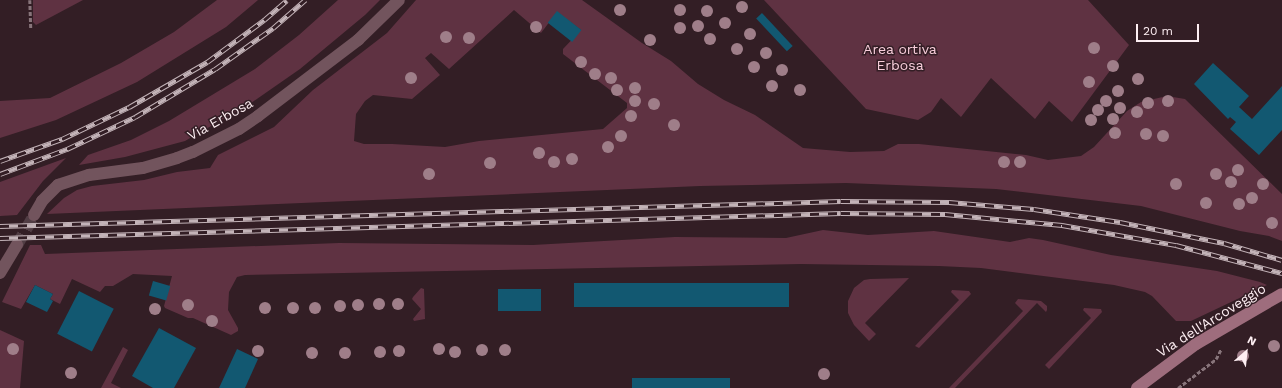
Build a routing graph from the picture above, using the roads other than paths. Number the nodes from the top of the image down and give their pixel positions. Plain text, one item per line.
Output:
1 (399, 0) edge
2 (34, 215) tunnel mouth
3 (17, 245) tunnel mouth
4 (0, 273) edge
5 (1282, 294) edge
6 (1137, 388) edge

1 - 2 street, Via Erbosa
3 - 4 street
5 - 6 street, Via dell'Arcoveggio

